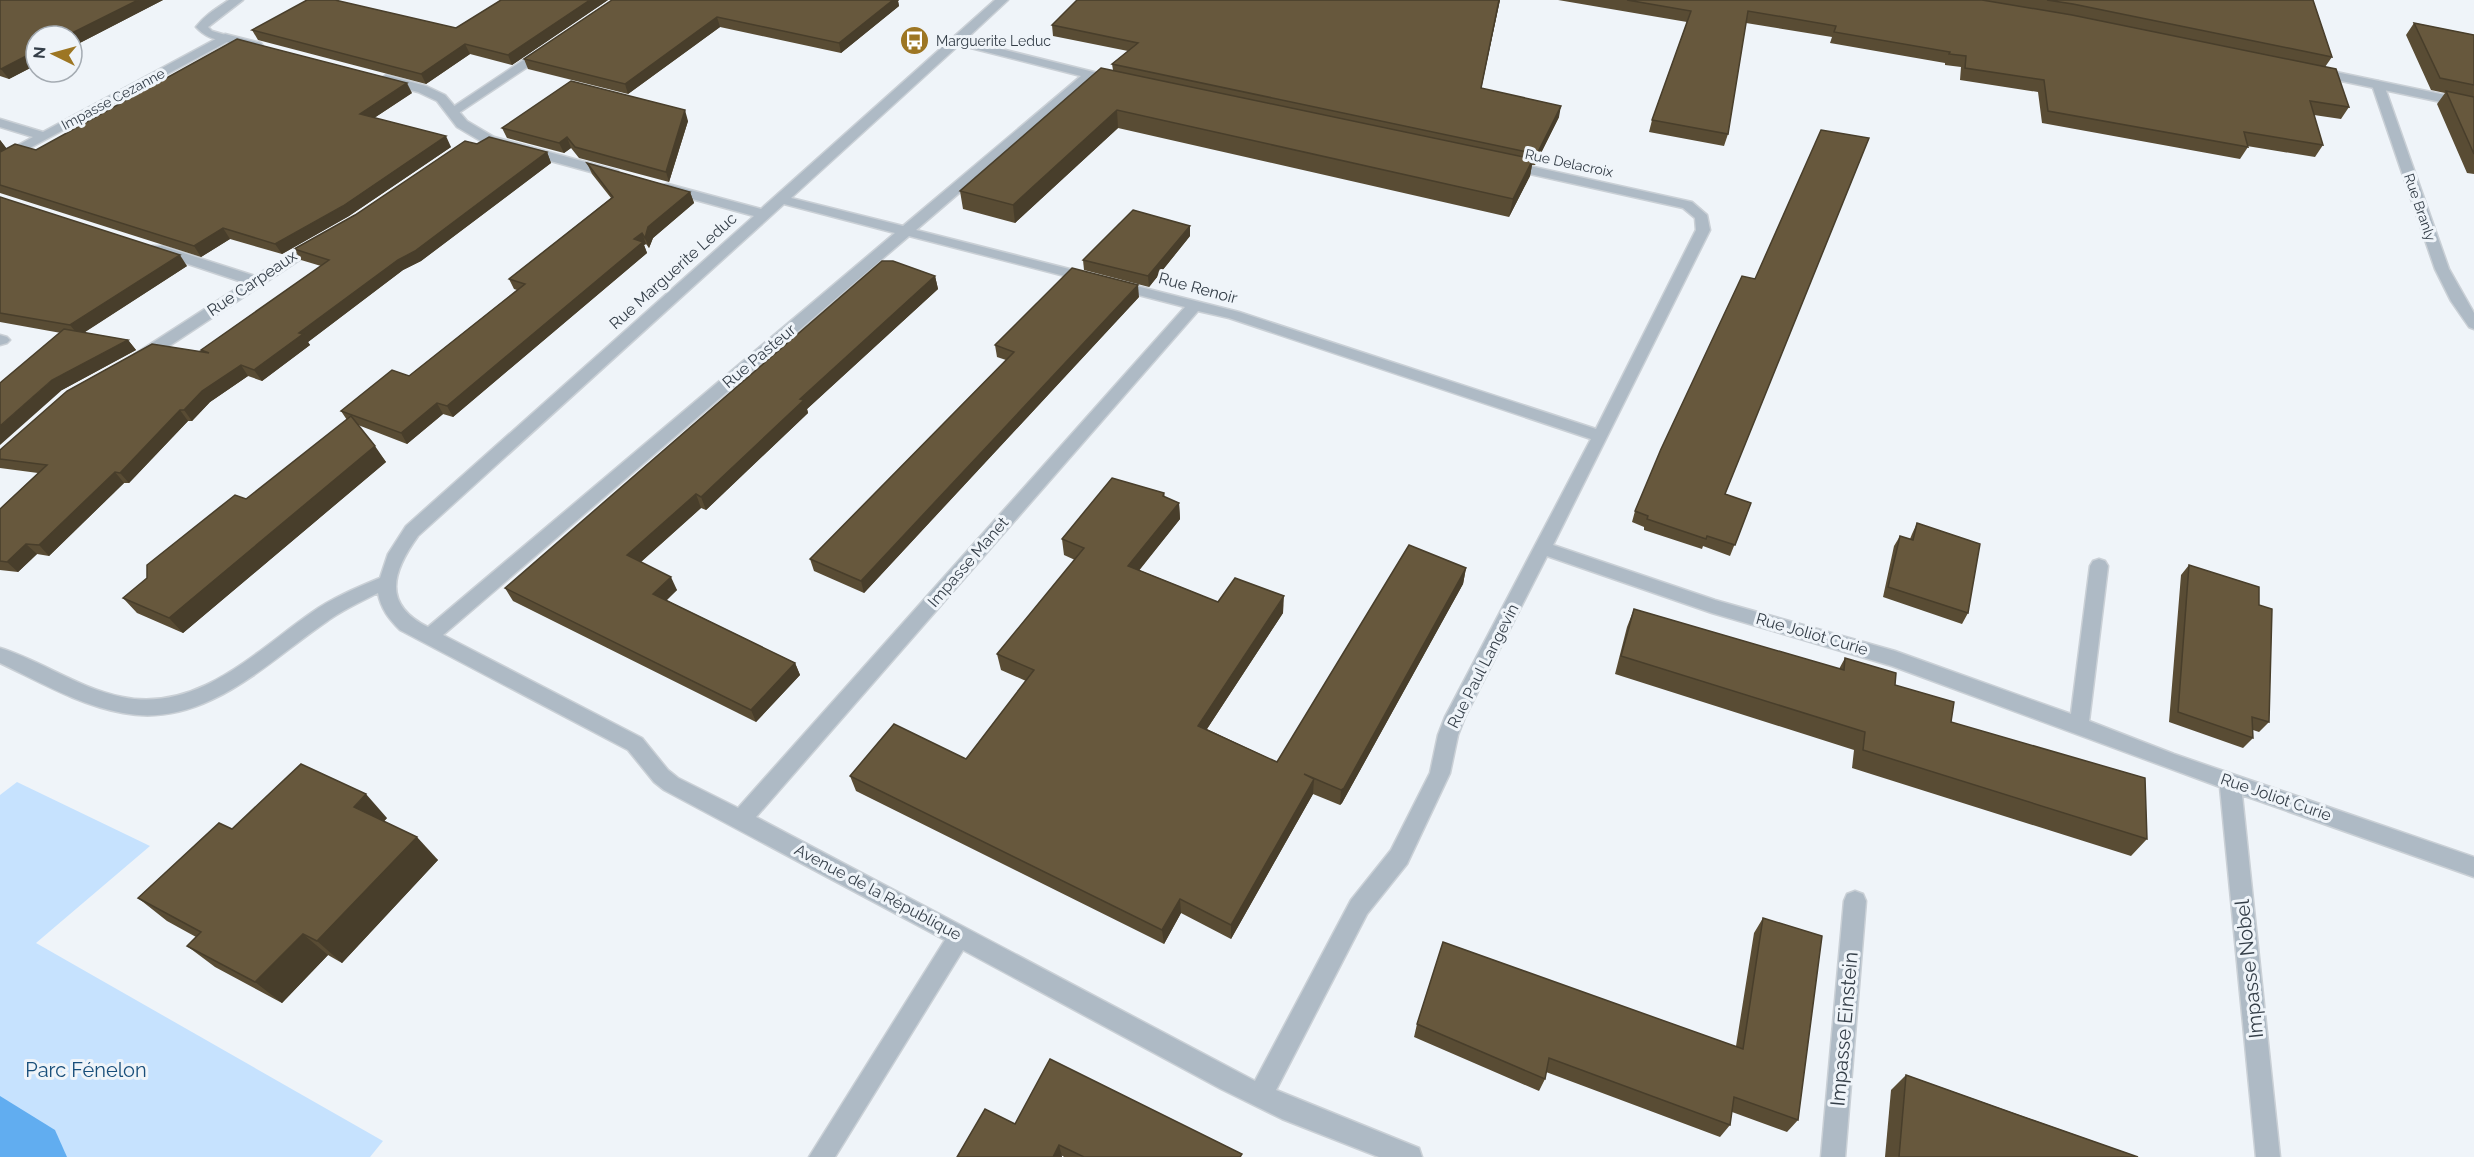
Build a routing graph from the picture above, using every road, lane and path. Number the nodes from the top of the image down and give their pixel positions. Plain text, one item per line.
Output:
1 (237, 0) edge
2 (998, 0) edge
3 (225, 38) junction
4 (561, 39) edge
5 (956, 41) junction
6 (271, 50) edge
7 (2309, 71) edge
8 (375, 76) edge
9 (1088, 76) junction
10 (1123, 83) edge
11 (2378, 85) junction
12 (2474, 105) edge
13 (453, 111) junction
14 (0, 123) edge
15 (44, 136) junction
16 (0, 160) edge
17 (1493, 162) edge
18 (625, 177) edge
19 (660, 186) edge
20 (780, 199) junction
21 (763, 214) junction
22 (1703, 230) joint
23 (906, 232) junction
24 (332, 234) edge
25 (144, 245) edge
26 (255, 280) junction
27 (1195, 305) junction
28 (2474, 324) edge
29 (129, 365) edge
30 (1601, 436) junction
31 (1543, 548) junction
32 (2099, 566) dead end
33 (387, 582) junction
34 (429, 637) junction
35 (0, 655) edge
36 (2079, 725) junction
37 (2230, 781) junction
38 (741, 819) junction
39 (2474, 867) edge
40 (1855, 901) dead end
41 (959, 936) junction
42 (1260, 1096) junction
43 (821, 1157) edge
44 (1410, 1157) edge
45 (1833, 1157) edge
46 (2268, 1157) edge

1 - 3 street
2 - 5 street, Rue Marguerite Leduc
3 - 6 street
3 - 15 street, Impasse Cezanne
4 - 13 street
5 - 9 street
5 - 20 street, Rue Marguerite Leduc
7 - 11 street
8 - 13 street
9 - 10 street
9 - 23 street, Rue Pasteur
11 - 12 street
11 - 28 street, Rue Branly
13 - 18 street
14 - 15 street
15 - 16 street, Impasse Cezanne
17 - 22 street, Rue Delacroix
19 - 21 street
20 - 21 street, Rue Marguerite Leduc
20 - 23 street, Rue Renoir
21 - 33 street, Rue Marguerite Leduc
22 - 30 street, Rue Paul Langevin
23 - 27 street, Rue Renoir
23 - 34 street, Rue Pasteur
24 - 26 street, Rue Carpeaux
25 - 26 street
26 - 29 street, Rue Carpeaux
27 - 30 street, Rue Renoir
27 - 38 street, Impasse Manet
30 - 31 street, Rue Paul Langevin
31 - 36 street, Rue Joliot Curie
31 - 42 street, Rue Paul Langevin
32 - 36 street
33 - 34 street, Avenue de la République
33 - 35 street
34 - 38 street, Avenue de la République
36 - 37 street, Rue Joliot Curie
37 - 39 street, Rue Joliot Curie
37 - 46 street, Impasse Nobel
38 - 41 street, Avenue de la République
40 - 45 street, Impasse Einstein
41 - 42 street, Avenue de la République
41 - 43 street
42 - 44 street, Avenue de la République

